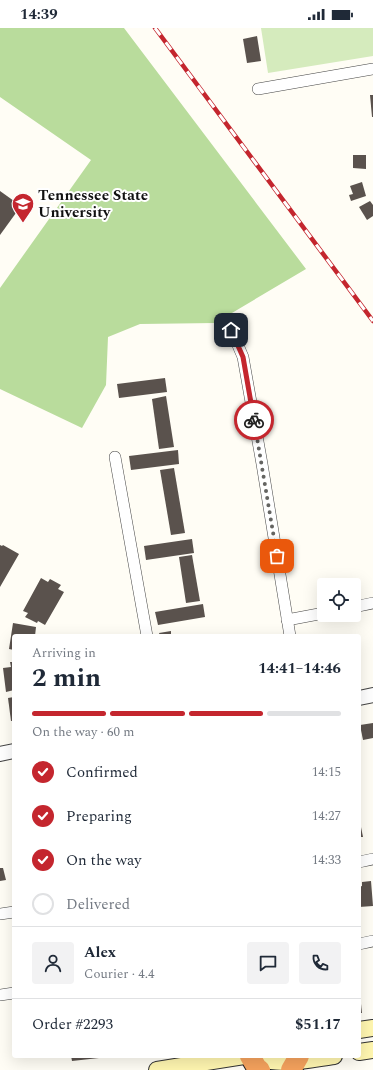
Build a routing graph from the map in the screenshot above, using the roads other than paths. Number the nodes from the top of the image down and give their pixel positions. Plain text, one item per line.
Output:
1 (373, 69) edge
2 (258, 89) dead end
3 (231, 330) dead end
4 (115, 457) dead end
5 (373, 603) edge
6 (361, 606) edge
7 (317, 614) edge
8 (287, 620) junction
9 (147, 634) edge
10 (290, 634) edge
11 (373, 695) edge
12 (361, 698) edge
13 (12, 751) edge
14 (0, 754) edge
15 (373, 859) edge
16 (361, 862) edge
17 (12, 912) edge
18 (0, 914) edge
19 (373, 942) edge
20 (361, 944) edge
21 (12, 993) edge
22 (0, 995) edge
23 (373, 1028) edge
24 (361, 1030) edge
25 (373, 1050) edge
26 (361, 1052) edge
27 (232, 1058) edge
28 (252, 1058) edge
29 (256, 1058) edge
30 (323, 1058) edge
31 (295, 1063) edge
32 (157, 1070) edge
33 (260, 1070) edge

1 - 2 street
3 - 8 street
4 - 9 street
5 - 6 street
7 - 8 street
8 - 10 street
11 - 12 street
13 - 14 street
15 - 16 street
17 - 18 street
19 - 20 street
21 - 22 street
23 - 24 main road
25 - 26 main road
27 - 32 main road
28 - 33 highway
29 - 31 main road
30 - 31 main road

